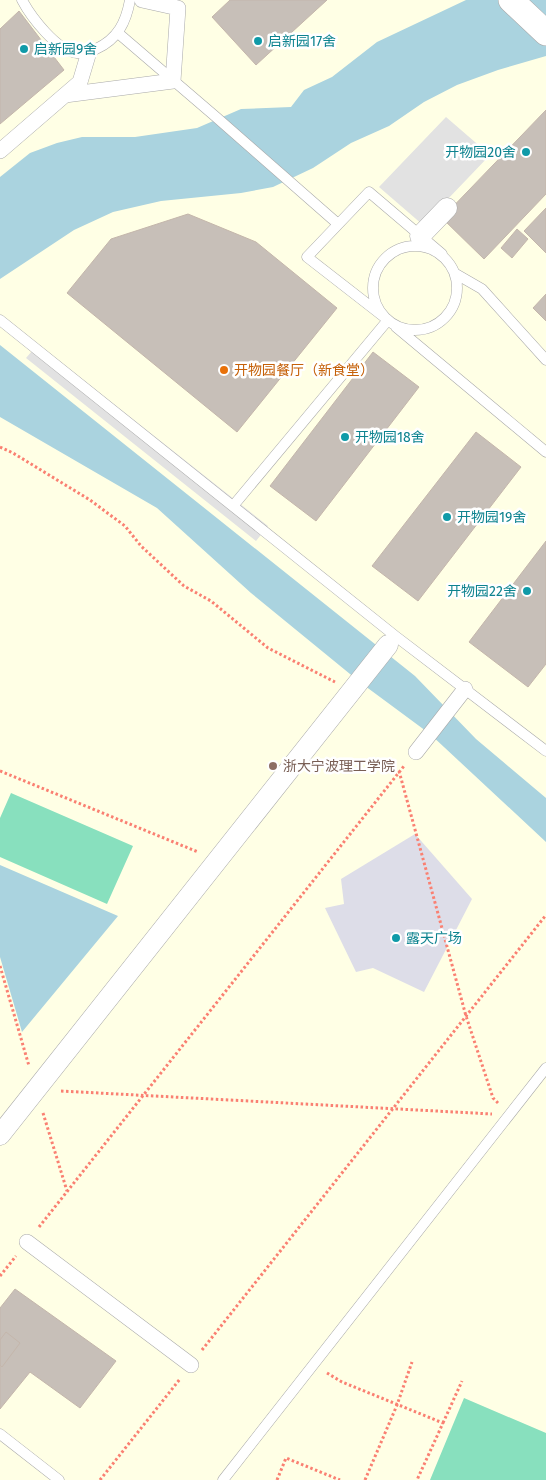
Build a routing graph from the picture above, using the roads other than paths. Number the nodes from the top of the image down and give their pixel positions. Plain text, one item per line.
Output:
1 (22, 0) edge
2 (130, 0) edge
3 (142, 0) edge
4 (511, 0) edge
5 (118, 33) junction
6 (546, 33) edge
7 (89, 52) junction
8 (173, 80) junction
9 (65, 95) junction
10 (0, 151) edge
11 (447, 208) dead end
12 (338, 224) junction
13 (420, 236) junction
14 (442, 254) junction
15 (456, 274) junction
16 (0, 320) edge
17 (388, 320) junction
18 (546, 360) edge
19 (546, 452) edge
20 (233, 506) junction
21 (391, 640) junction
22 (465, 689) junction
23 (545, 749) edge
24 (416, 752) road end
25 (546, 1068) edge
26 (0, 1135) edge
27 (27, 1242) road end
28 (191, 1365) road end
29 (0, 1434) edge
30 (59, 1480) edge
31 (223, 1480) edge

1 - 7 lane
2 - 5 lane
3 - 8 street
4 - 6 street
5 - 7 lane
5 - 8 lane
7 - 9 street
8 - 9 street
8 - 12 lane
9 - 10 street
11 - 13 street
12 - 13 lane
12 - 17 lane
13 - 14 lane
14 - 15 lane
14 - 17 lane
15 - 17 lane
15 - 18 lane
16 - 20 lane
17 - 19 lane
17 - 20 lane
20 - 21 lane
21 - 22 lane
21 - 26 street
22 - 23 lane
22 - 24 street
25 - 31 lane
27 - 28 street
29 - 30 lane

